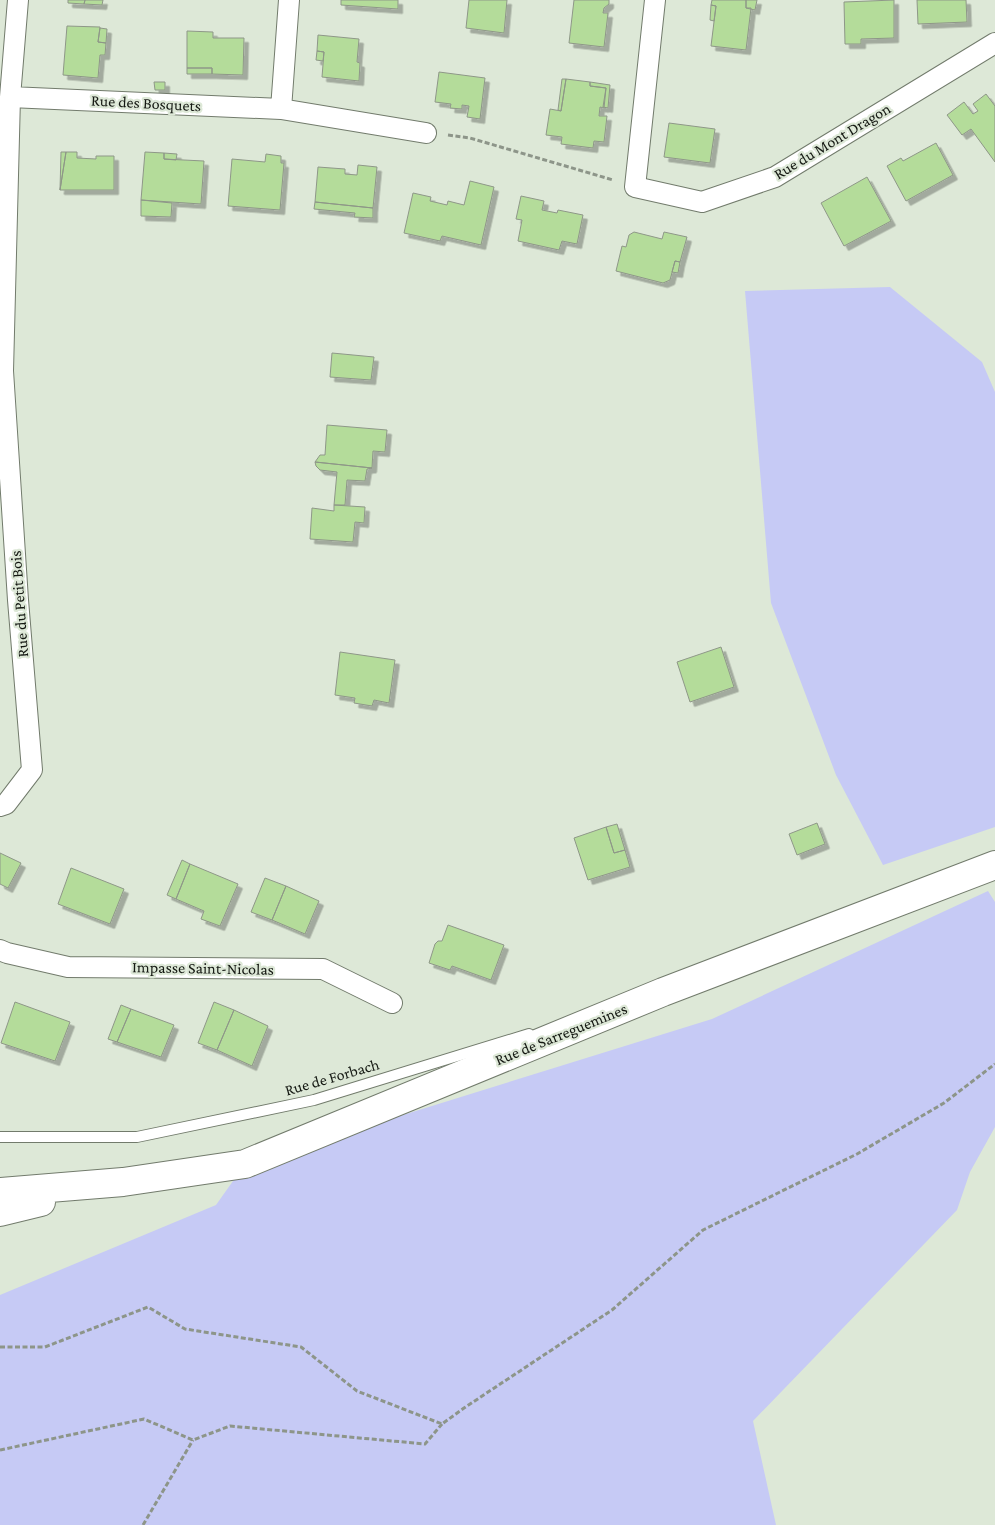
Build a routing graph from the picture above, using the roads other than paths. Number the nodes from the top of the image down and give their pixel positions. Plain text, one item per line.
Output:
1 (18, 0) edge
2 (289, 0) edge
3 (655, 0) edge
4 (995, 43) edge
5 (10, 97) junction
6 (281, 109) junction
7 (426, 132) road end
8 (0, 806) edge
9 (995, 865) edge
10 (3, 951) edge
11 (663, 992) junction
12 (392, 1003) dead end
13 (0, 1137) edge
14 (123, 1182) junction
15 (0, 1192) edge
16 (0, 1212) edge

1 - 5 street, Rue du Petit Bois
2 - 6 street
3 - 4 street, Rue du Mont Dragon
5 - 6 street, Rue des Bosquets
5 - 8 street, Rue du Petit Bois
6 - 7 street, Rue des Bosquets
9 - 11 main road, Rue de Sarreguemines
10 - 12 street, Impasse Saint-Nicolas
11 - 13 lane, Rue de Forbach
11 - 14 main road, Rue de Sarreguemines
14 - 15 main road, Rue de Sarreguemines
14 - 16 main road, Rue de Sarreguemines

